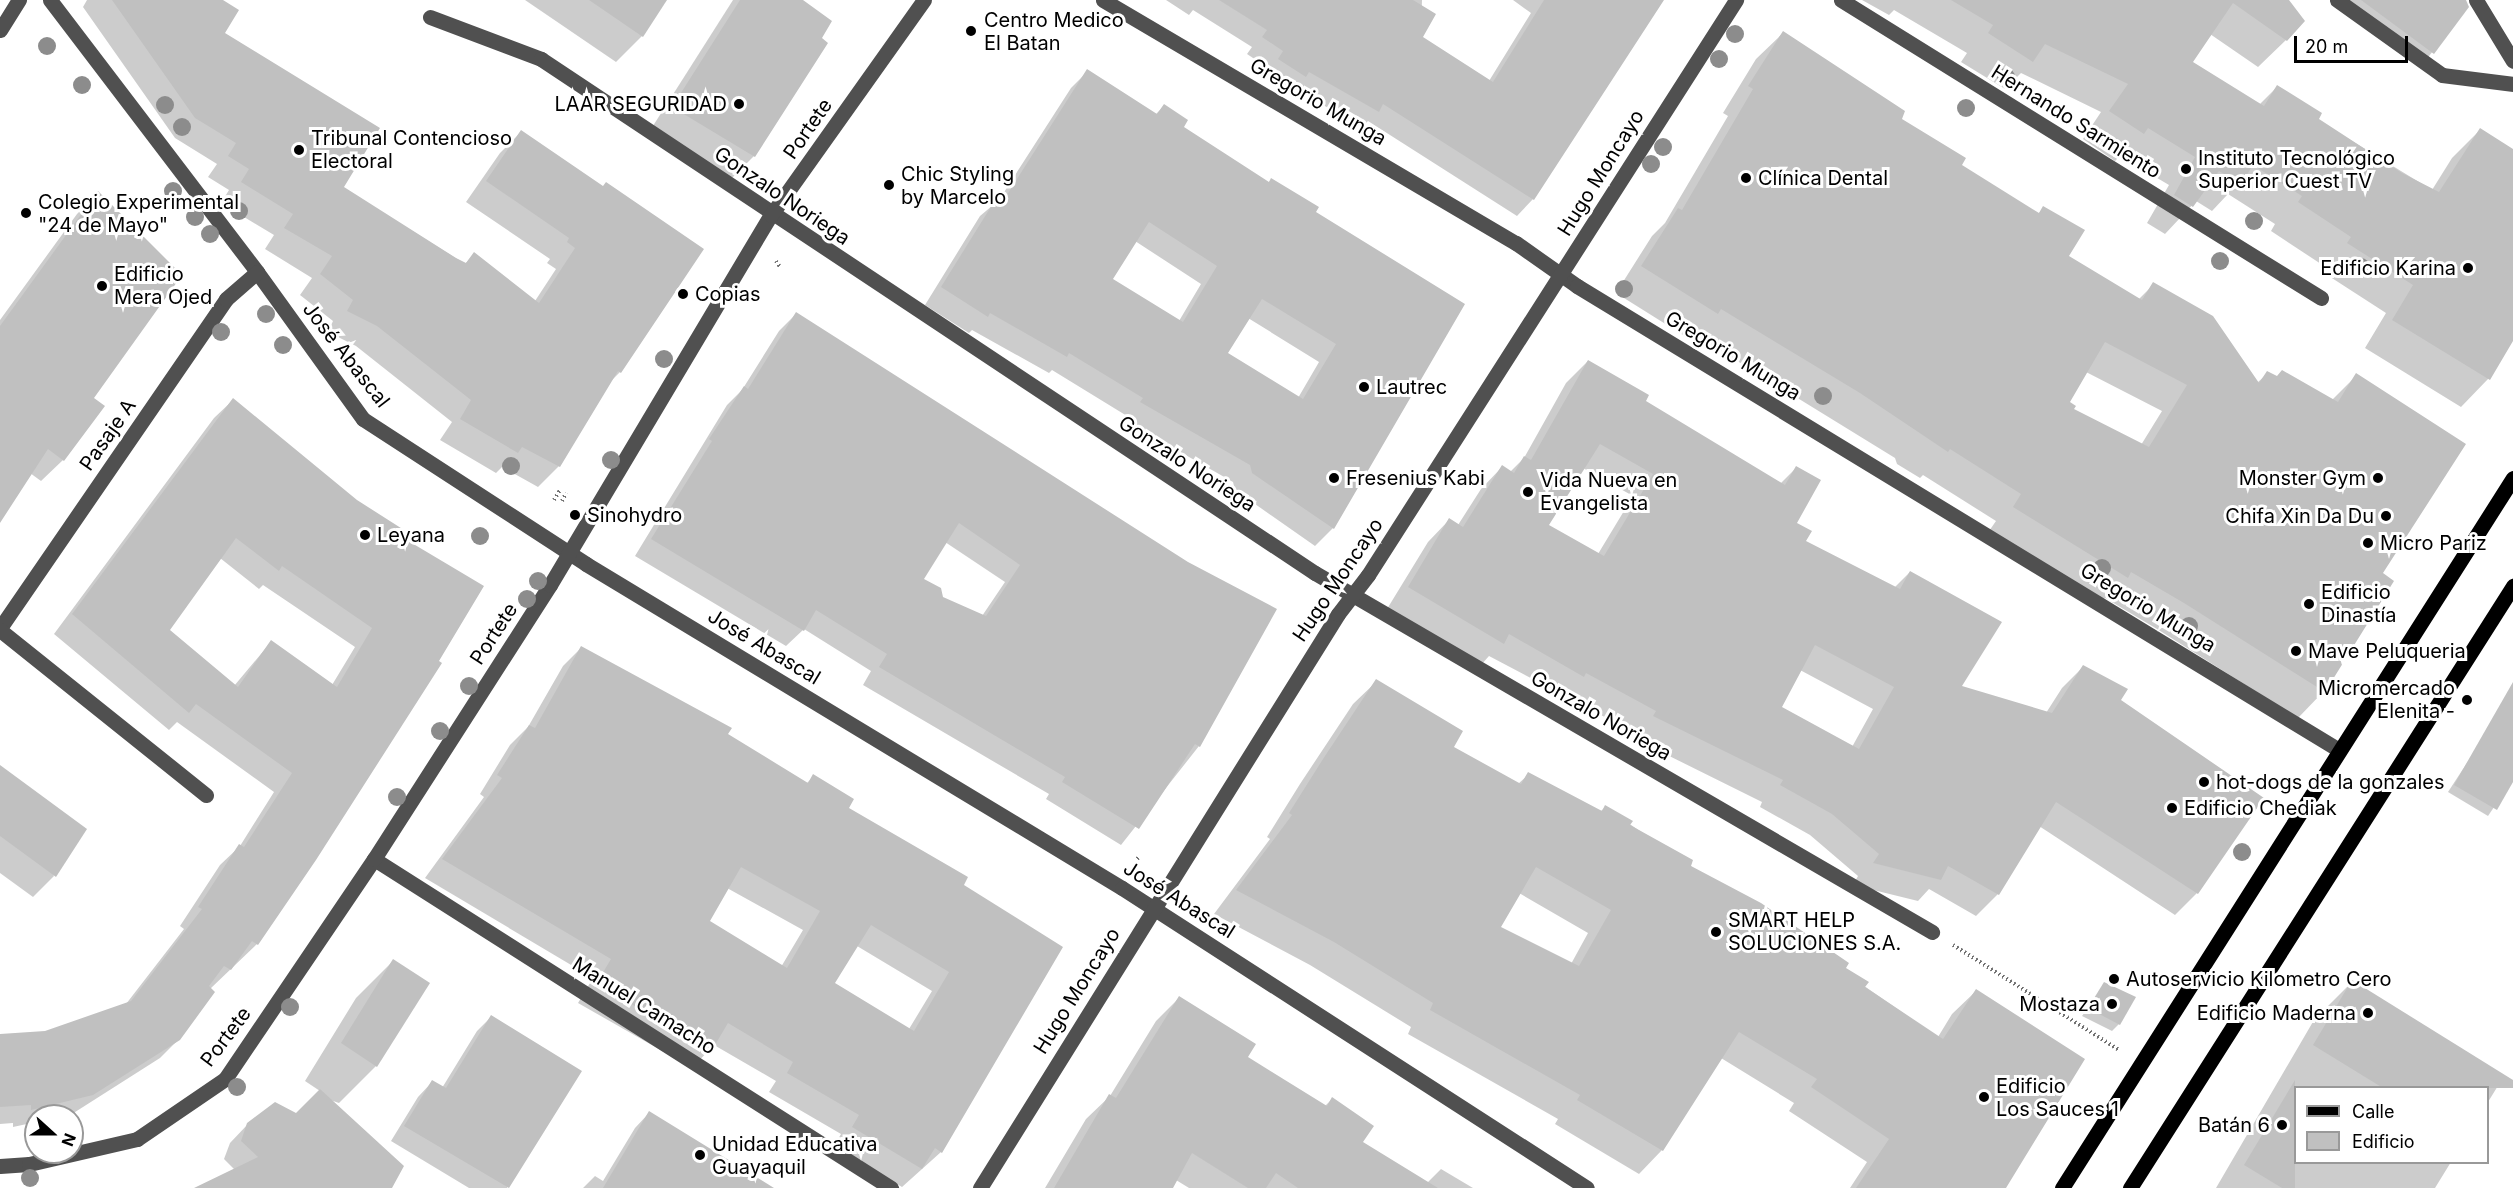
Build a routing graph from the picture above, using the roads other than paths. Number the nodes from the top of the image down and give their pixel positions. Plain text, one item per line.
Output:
1 (19, 0) edge
2 (50, 0) edge
3 (924, 0) edge
4 (1103, 0) edge
5 (1736, 0) edge
6 (1841, 0) edge
7 (2337, 0) edge
8 (2476, 0) edge
9 (430, 17) dead end
10 (0, 30) edge
11 (2513, 61) edge
12 (2513, 84) edge
13 (771, 215) junction
14 (257, 272) junction
15 (1562, 276) junction
16 (2321, 298) dead end
17 (2513, 477) edge
18 (569, 553) junction
19 (2513, 586) edge
20 (1352, 595) junction
21 (0, 629) edge
22 (2339, 750) junction
23 (206, 795) dead end
24 (374, 860) junction
25 (1155, 909) junction
26 (1932, 932) road end
27 (0, 1166) edge
28 (891, 1188) edge
29 (980, 1188) edge
30 (1587, 1188) edge
31 (2062, 1188) edge
32 (2130, 1188) edge

1 - 10 street
2 - 14 street, José Abascal
3 - 13 street, Portete
4 - 15 street, Gregorio Munga
5 - 15 street, Hugo Moncayo
6 - 16 street, Hernando Sarmiento
7 - 12 street
8 - 11 street
9 - 13 street, Gonzalo Noriega
13 - 18 street, Portete
13 - 20 street, Gonzalo Noriega
14 - 18 street, José Abascal
14 - 21 street, Pasaje A
15 - 20 street, Hugo Moncayo
15 - 22 street, Gregorio Munga
17 - 22 main road
18 - 24 street, Portete
18 - 25 street, José Abascal
19 - 32 main road
20 - 25 street, Hugo Moncayo
20 - 26 street, Gonzalo Noriega
21 - 23 street
22 - 31 main road
24 - 27 street, Portete
24 - 28 street, Manuel Camacho
25 - 29 street, Hugo Moncayo
25 - 30 street, José Abascal

